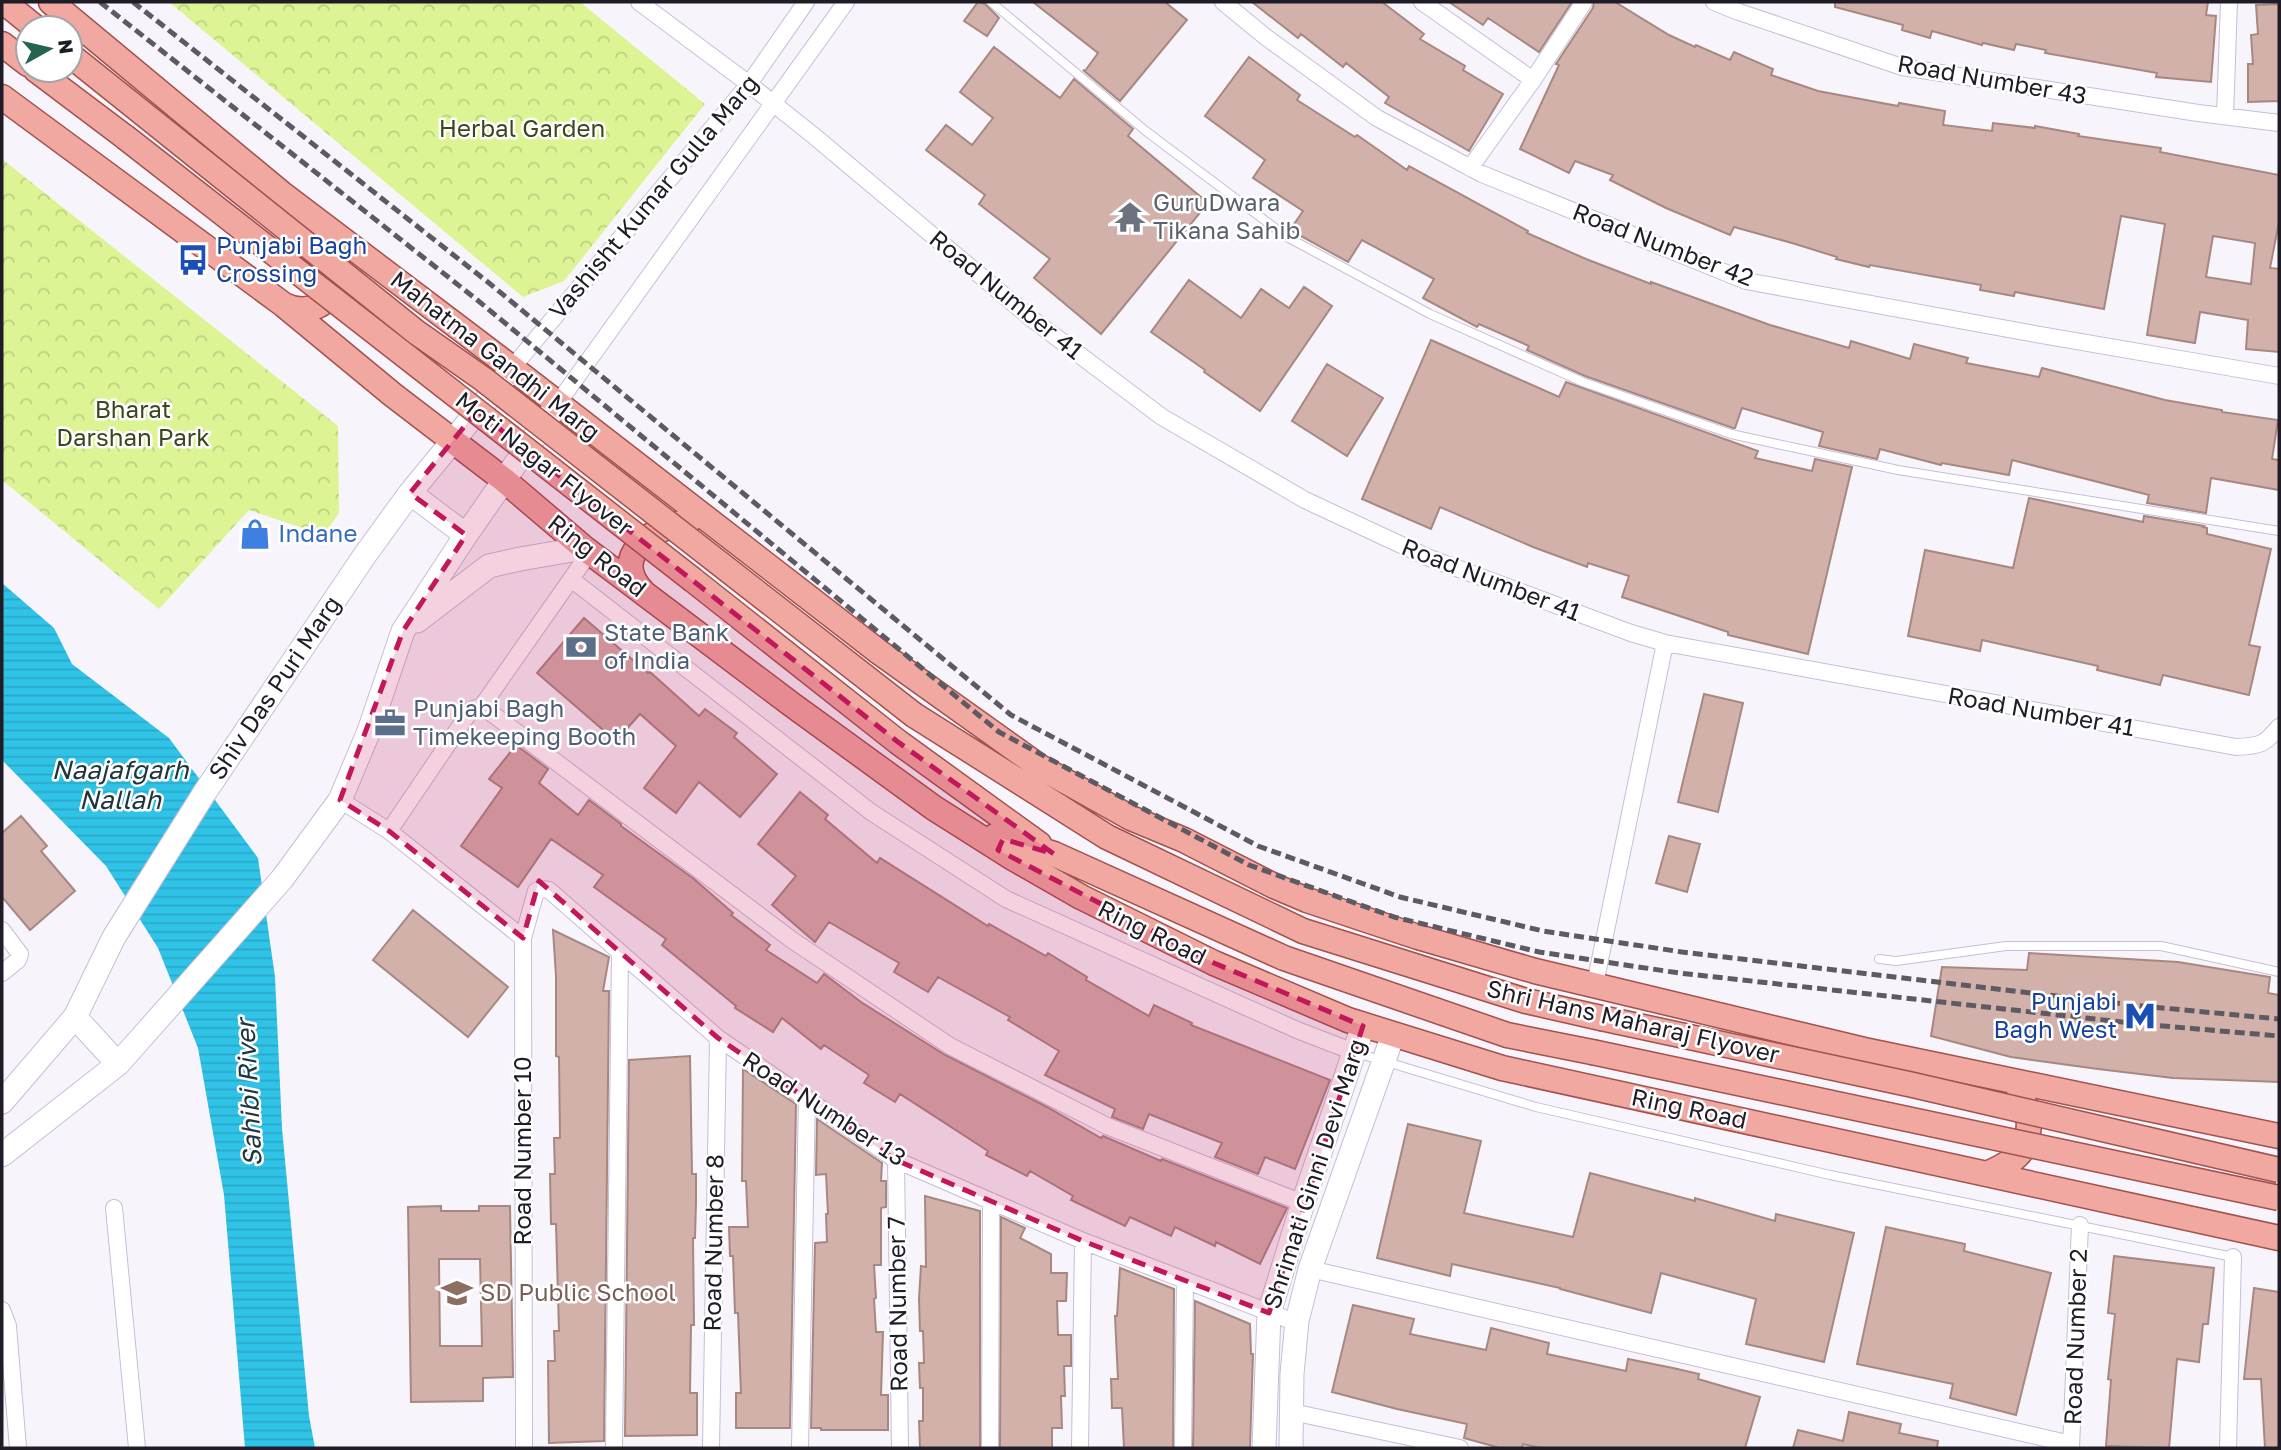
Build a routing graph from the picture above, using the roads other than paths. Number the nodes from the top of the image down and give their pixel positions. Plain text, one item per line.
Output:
1 (4, 2) edge
2 (51, 2) edge
3 (639, 2) edge
4 (807, 2) edge
5 (846, 2) edge
6 (991, 2) edge
7 (1223, 2) edge
8 (1422, 2) edge
9 (1584, 2) edge
10 (1714, 2) edge
11 (2229, 2) edge
12 (19, 14) edge
13 (84, 66) edge
14 (1534, 80) junction
15 (54, 84) edge
16 (749, 84) junction
17 (2, 97) edge
18 (772, 103) junction
19 (2225, 116) junction
20 (2279, 123) edge
21 (1470, 168) junction
22 (308, 213) junction
23 (284, 305) junction
24 (512, 368) junction
25 (2279, 376) edge
26 (495, 388) joint
27 (558, 403) junction
28 (454, 440) junction
29 (504, 480) junction
30 (410, 493) junction
31 (707, 520) junction
32 (2279, 531) edge
33 (466, 535) junction
34 (587, 550) junction
35 (571, 579) junction
36 (646, 594) junction
37 (404, 631) junction
38 (1665, 643) junction
39 (482, 706) junction
40 (2279, 727) edge
41 (340, 800) junction
42 (934, 808) junction
43 (389, 831) junction
44 (1107, 838) junction
45 (1054, 854) junction
46 (1274, 886) junction
47 (549, 890) joint
48 (2, 930) edge
49 (523, 938) junction
50 (620, 954) junction
51 (1879, 959) dead end
52 (2279, 972) edge
53 (2, 974) edge
54 (1595, 984) junction
55 (75, 1017) junction
56 (1363, 1026) junction
57 (1393, 1035) junction
58 (718, 1038) junction
59 (1354, 1052) junction
60 (1384, 1061) junction
61 (118, 1064) junction
62 (2001, 1078) junction
63 (807, 1098) junction
64 (2, 1102) edge
65 (2279, 1136) edge
66 (2, 1155) edge
67 (896, 1160) junction
68 (2279, 1170) edge
69 (1987, 1174) junction
70 (2279, 1198) edge
71 (991, 1201) junction
72 (1303, 1203) junction
73 (114, 1208) dead end
74 (2080, 1225) junction
75 (2279, 1238) edge
76 (1083, 1241) junction
77 (2234, 1257) joint
78 (1310, 1269) junction
79 (1185, 1280) junction
80 (2, 1310) edge
81 (1269, 1313) junction
82 (1297, 1323) junction
83 (5, 1329) edge
84 (1292, 1412) junction
85 (2071, 1446) edge
86 (18, 1448) edge
87 (137, 1448) edge
88 (524, 1448) edge
89 (614, 1448) edge
90 (711, 1448) edge
91 (800, 1448) edge
92 (900, 1448) edge
93 (989, 1448) edge
94 (1080, 1448) edge
95 (1183, 1448) edge
96 (1264, 1448) edge
97 (1292, 1448) edge
98 (1460, 1448) edge
99 (2228, 1448) edge

1 - 12 main road
2 - 22 main road, Mahatma Gandhi Marg
3 - 16 street, Road Number 41
4 - 16 street, Vashisht Kumar Gulla Marg
5 - 18 street, Vashisht Kumar Gulla Marg
6 - 32 lane
7 - 21 street, Road Number 42
8 - 14 street
9 - 14 street
10 - 19 street, Road Number 43
11 - 19 street
13 - 44 main road, Shri Hans Maharaj Flyover, bridge
14 - 21 street
15 - 45 main road, Moti Nagar Flyover, bridge
16 - 18 street, Road Number 41
16 - 24 street, Vashisht Kumar Gulla Marg
17 - 23 main road, Ring Road
18 - 27 street, Vashisht Kumar Gulla Marg
18 - 38 street, Road Number 41
19 - 20 street, Road Number 43
21 - 25 street, Road Number 42
22 - 23 main road
22 - 24 main road, Mahatma Gandhi Marg
23 - 28 main road, Ring Road
24 - 26 main road, Vashisht Kumar Gulla Marg
24 - 27 main road, Mahatma Gandhi Marg
26 - 28 main road, Shiv Das Puri Marg
27 - 29 main road
27 - 31 main road, Mahatma Gandhi Marg
28 - 29 main road, Ring Road
28 - 30 main road, Shiv Das Puri Marg
29 - 33 main road
29 - 34 main road, Ring Road
30 - 33 main road
30 - 55 main road, Shiv Das Puri Marg
31 - 36 main road
31 - 46 main road, Mahatma Gandhi Marg
33 - 37 main road
34 - 35 street
34 - 36 main road, Ring Road
34 - 37 main road
35 - 39 street
35 - 59 street
36 - 42 main road, Ring Road
37 - 41 main road
38 - 40 street, Road Number 41
38 - 54 street
39 - 43 street
39 - 72 street
41 - 43 street
41 - 61 main road
42 - 45 main road
42 - 56 main road, Ring Road
43 - 49 street
44 - 46 main road
44 - 68 main road, Shri Hans Maharaj Flyover, bridge
45 - 70 main road, Shri Hans Maharaj Flyover, bridge
46 - 54 main road
47 - 49 street, Road Number 10
47 - 50 street, Road Number 13
48 - 53 street
49 - 88 street, Road Number 10
50 - 58 street, Road Number 13
50 - 89 street
51 - 52 lane
54 - 62 main road
55 - 61 main road
55 - 64 main road, Shiv Das Puri Marg
56 - 57 main road, Ring Road
56 - 59 main road, Shrimati Ginni Devi Marg
57 - 60 main road, Shrimati Ginni Devi Marg
57 - 69 main road, Ring Road
58 - 63 street, Road Number 13
58 - 90 street, Road Number 8
59 - 60 lane
59 - 72 main road, Shrimati Ginni Devi Marg
60 - 74 lane
60 - 78 main road, Shrimati Ginni Devi Marg
61 - 66 main road
62 - 65 main road
62 - 69 main road
63 - 67 street, Road Number 13
63 - 91 street
67 - 71 street, Road Number 13
67 - 92 street, Road Number 7
69 - 75 main road, Ring Road
71 - 76 street, Road Number 13
71 - 93 street
72 - 81 main road, Shrimati Ginni Devi Marg
73 - 87 street
74 - 77 lane
74 - 85 street, Road Number 2
76 - 79 street, Road Number 13
76 - 94 street
77 - 99 street
78 - 82 main road, Shrimati Ginni Devi Marg
78 - 85 street
79 - 81 street, Road Number 13
79 - 95 street
80 - 83 street
81 - 82 street, Road Number 13
81 - 96 main road, Shrimati Ginni Devi Marg
82 - 84 main road, Shrimati Ginni Devi Marg
83 - 86 street
84 - 97 main road, Shrimati Ginni Devi Marg
84 - 98 street

